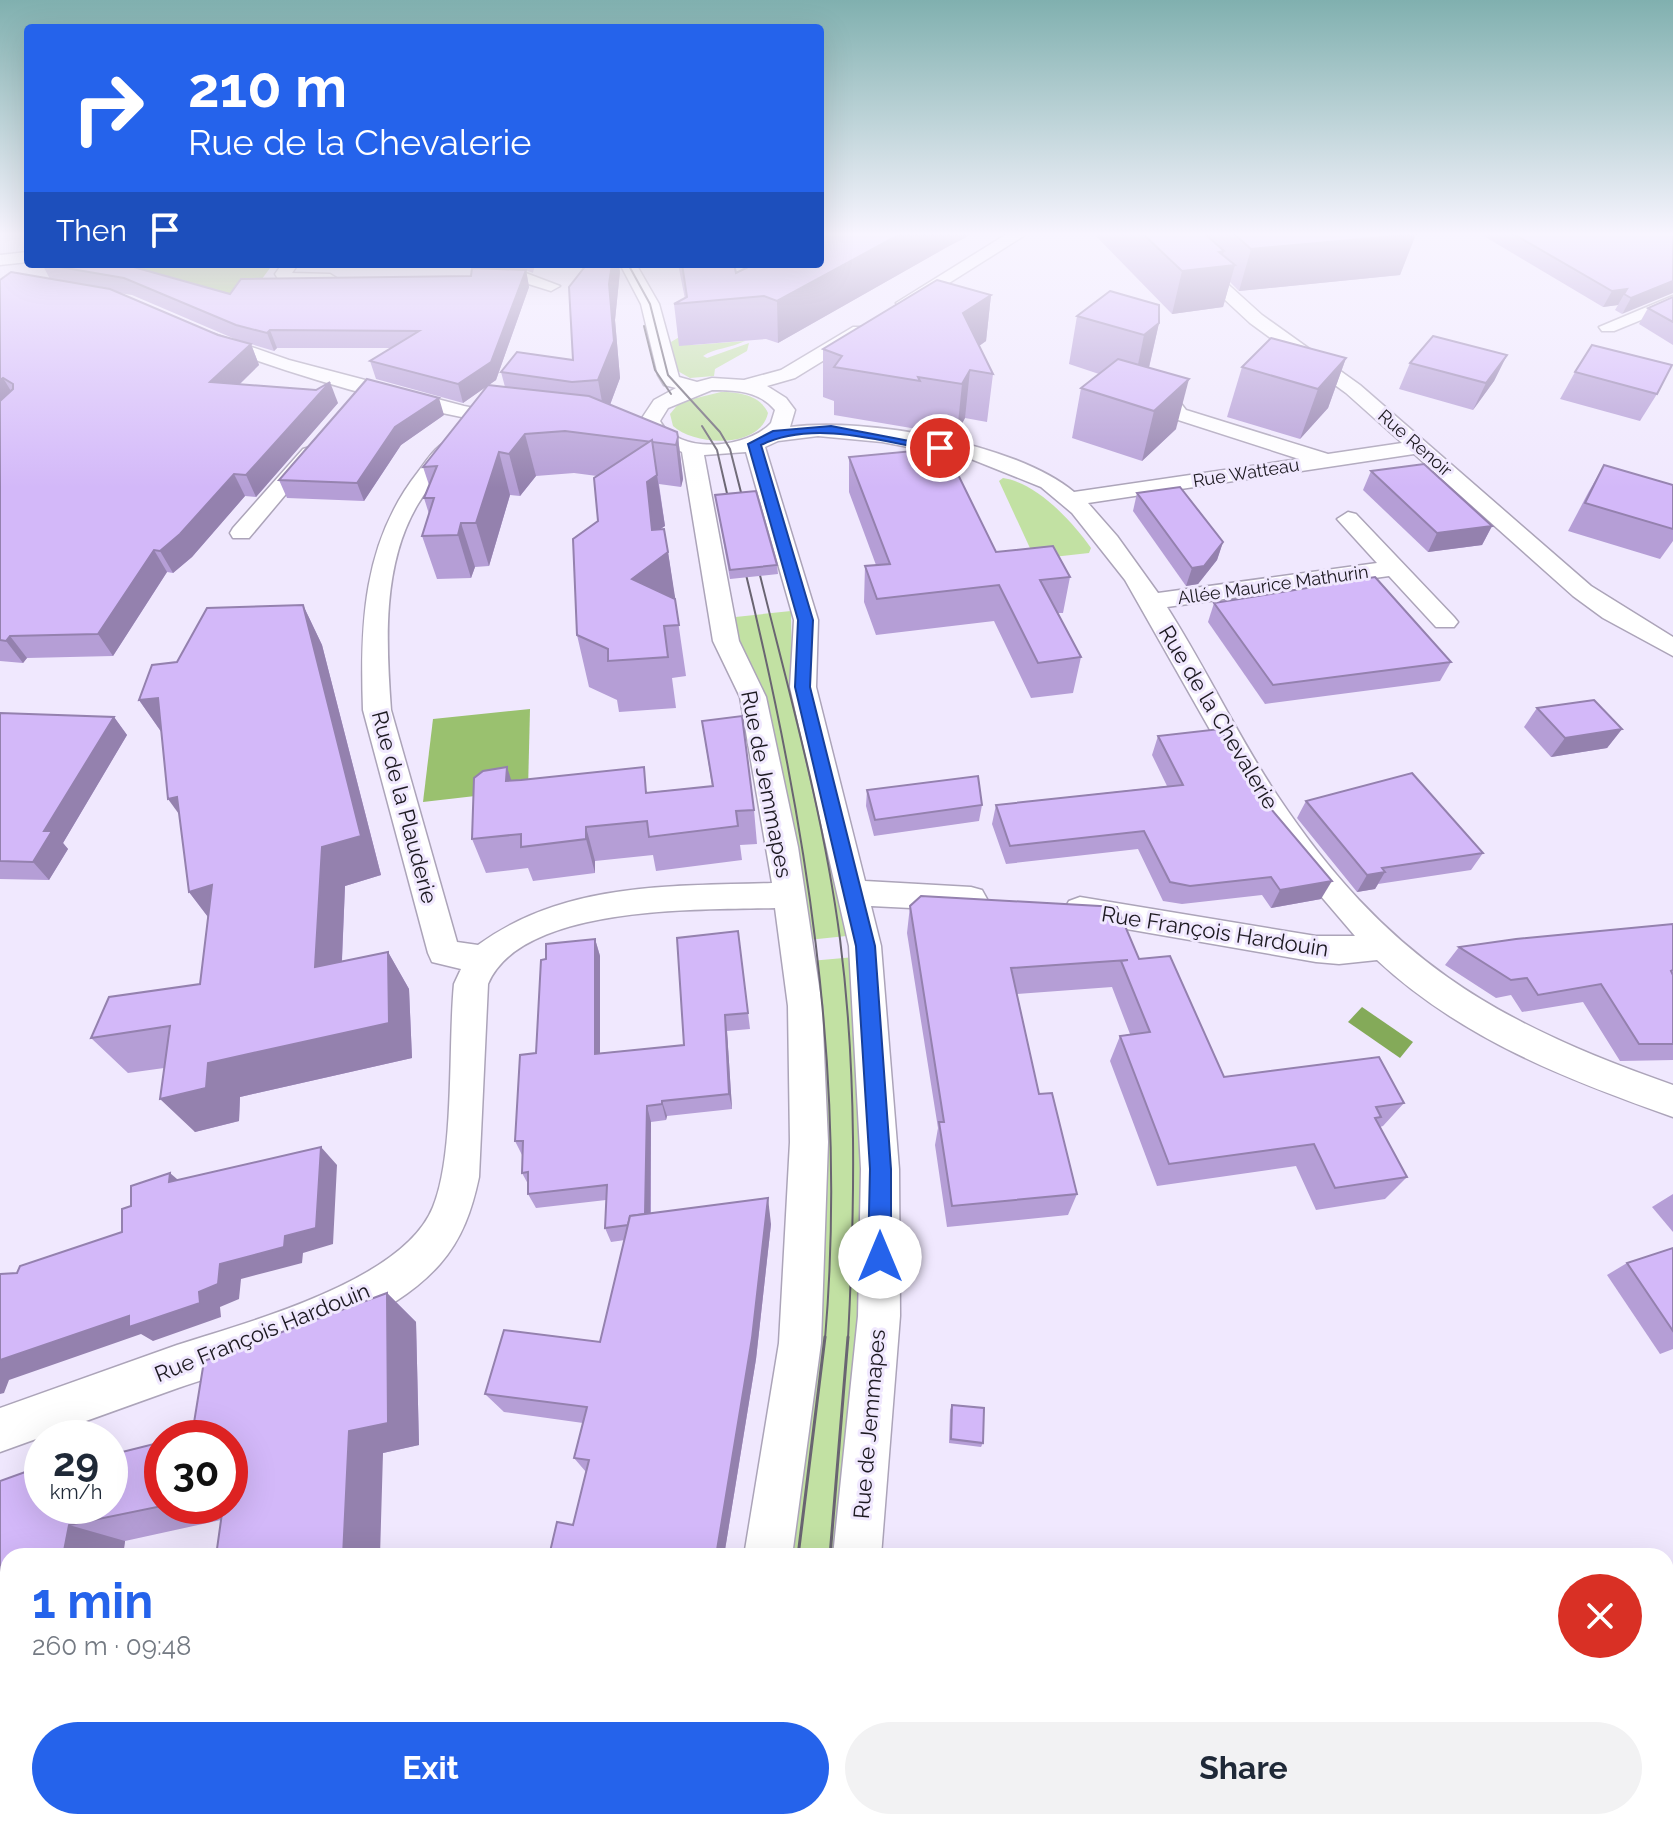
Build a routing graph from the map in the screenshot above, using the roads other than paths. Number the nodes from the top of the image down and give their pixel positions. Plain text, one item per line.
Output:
1 (653, 317) edge
2 (882, 317) edge
3 (1254, 317) edge
4 (1632, 317) edge
5 (1608, 327) dead end
6 (194, 330) edge
7 (788, 374) junction
8 (745, 386) junction
9 (366, 387) junction
10 (695, 387) junction
11 (1169, 401) edge
12 (779, 403) junction
13 (347, 409) edge
14 (485, 417) junction
15 (532, 423) edge
16 (831, 430) junction
17 (328, 432) edge
18 (763, 439) junction
19 (1419, 447) junction
20 (692, 448) junction
21 (1329, 461) junction
22 (1072, 499) junction
23 (1348, 519) dead end
24 (241, 533) dead end
25 (1396, 568) junction
26 (1149, 602) junction
27 (1445, 622) dead end
28 (1673, 648) edge
29 (854, 893) junction
30 (789, 895) junction
31 (1001, 902) edge
32 (1047, 906) edge
33 (1385, 946) junction
34 (484, 959) junction
35 (1673, 1101) edge
36 (0, 1430) edge
37 (769, 1548) edge
38 (858, 1548) edge

1 - 10 street
2 - 7 street
3 - 19 street, Rue Renoir
4 - 5 street
6 - 9 street
7 - 8 street
7 - 12 street
8 - 10 street
8 - 12 street, Rue de la Chevalerie
9 - 13 street
9 - 14 street
10 - 20 street
11 - 21 street
12 - 16 street, Rue de la Chevalerie
12 - 18 street
14 - 15 street
14 - 34 street, Rue de la Plauderie
16 - 18 street, Rue de la Chevalerie
16 - 22 street, Rue de la Chevalerie
17 - 24 street
18 - 20 street, Rue de la Chevalerie
18 - 29 street, Rue de Jemmapes
19 - 21 street, Rue Watteau
19 - 28 street, Rue Renoir
20 - 30 street, Rue de Jemmapes
21 - 22 street, Rue Watteau
22 - 26 street, Rue de la Chevalerie
23 - 25 street, Allée Maurice Mathurin
25 - 26 street, Allée Maurice Mathurin
25 - 27 street, Allée Maurice Mathurin
26 - 33 street, Rue de la Chevalerie
29 - 31 street
29 - 38 street, Rue de Jemmapes
30 - 34 street
30 - 37 street, Rue de Jemmapes
32 - 33 street, Rue François Hardouin
33 - 35 street, Rue de la Chevalerie
34 - 36 street, Rue François Hardouin

